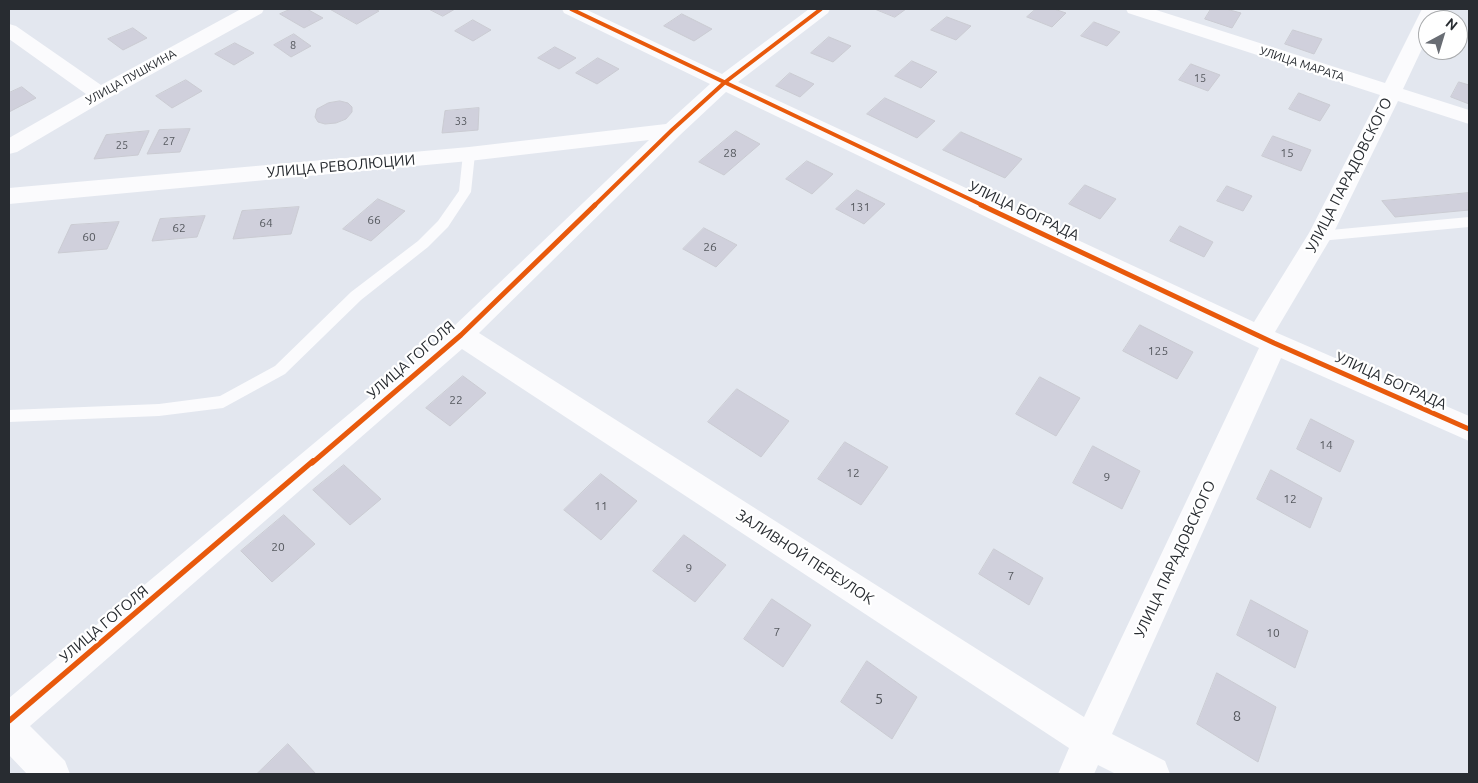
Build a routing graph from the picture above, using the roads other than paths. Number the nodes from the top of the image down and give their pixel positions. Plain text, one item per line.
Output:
1 (255, 9) edge
2 (571, 9) edge
3 (821, 9) edge
4 (1135, 9) edge
5 (1430, 9) edge
6 (9, 30) edge
7 (724, 83) junction
8 (1391, 93) junction
9 (100, 94) junction
10 (1469, 118) edge
11 (672, 130) junction
12 (9, 147) edge
13 (469, 154) junction
14 (9, 196) edge
15 (1469, 222) edge
16 (1320, 236) junction
17 (461, 335) junction
18 (1266, 339) junction
19 (9, 416) edge
20 (1469, 429) edge
21 (9, 721) edge
22 (9, 730) edge
23 (1091, 742) junction
24 (52, 774) edge
25 (1076, 774) edge
26 (1152, 774) edge

1 - 9 street, УЛИЦА ПУШКИНА
2 - 7 street, УЛИЦА БОГРАДА
3 - 7 street, УЛИЦА ГОГОЛЯ
4 - 8 street, УЛИЦА МАРАТА
5 - 8 street, УЛИЦА ПАРАДОВСКОГО
6 - 9 street
7 - 11 street, УЛИЦА ГОГОЛЯ
7 - 18 street, УЛИЦА БОГРАДА
8 - 10 street, УЛИЦА МАРАТА
8 - 16 street, УЛИЦА ПАРАДОВСКОГО
9 - 12 street, УЛИЦА ПУШКИНА
11 - 13 street, УЛИЦА РЕВОЛЮЦИИ
11 - 17 street, УЛИЦА ГОГОЛЯ
13 - 14 street, УЛИЦА РЕВОЛЮЦИИ
13 - 19 lane
15 - 16 lane
16 - 18 street, УЛИЦА ПАРАДОВСКОГО
17 - 21 street, УЛИЦА ГОГОЛЯ
17 - 23 street, ЗАЛИВНОЙ ПЕРЕУЛОК
18 - 20 street, УЛИЦА БОГРАДА
18 - 23 street, УЛИЦА ПАРАДОВСКОГО
22 - 24 street
23 - 25 street, УЛИЦА ПАРАДОВСКОГО
23 - 26 street, ЗАЛИВНОЙ ПЕРЕУЛОК

